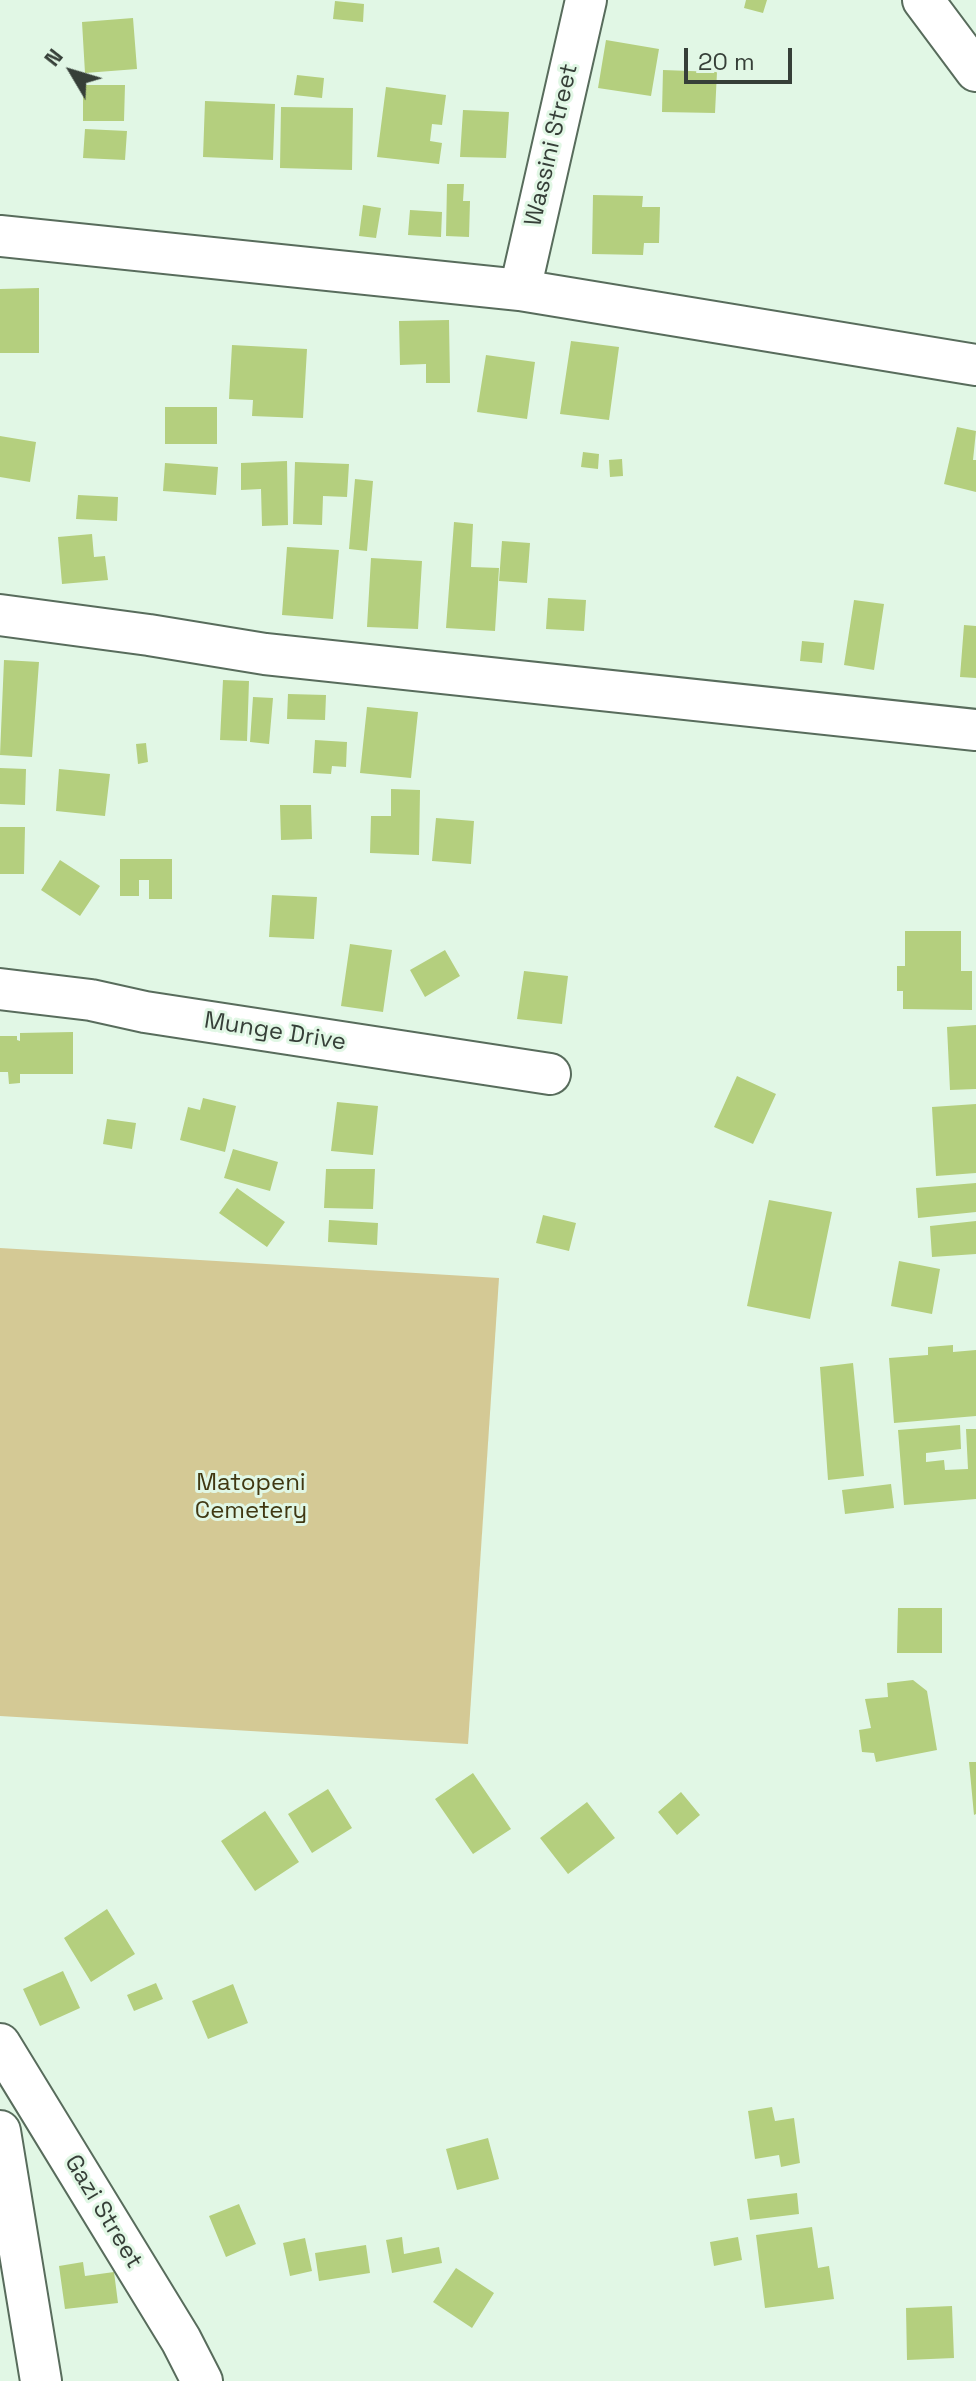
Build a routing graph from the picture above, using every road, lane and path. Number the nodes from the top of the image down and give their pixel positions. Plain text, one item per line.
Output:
1 (586, 0) edge
2 (923, 0) edge
3 (976, 71) edge
4 (0, 236) edge
5 (520, 290) junction
6 (976, 365) edge
7 (0, 615) edge
8 (976, 730) edge
9 (0, 989) edge
10 (550, 1074) dead end
11 (0, 2044) edge
12 (0, 2131) edge
13 (41, 2381) edge
14 (202, 2381) edge

1 - 5 street, Wassini Street
2 - 3 street
4 - 5 street
5 - 6 street
7 - 8 street
9 - 10 street, Munge Drive
11 - 14 street, Gazi Street
12 - 13 street

